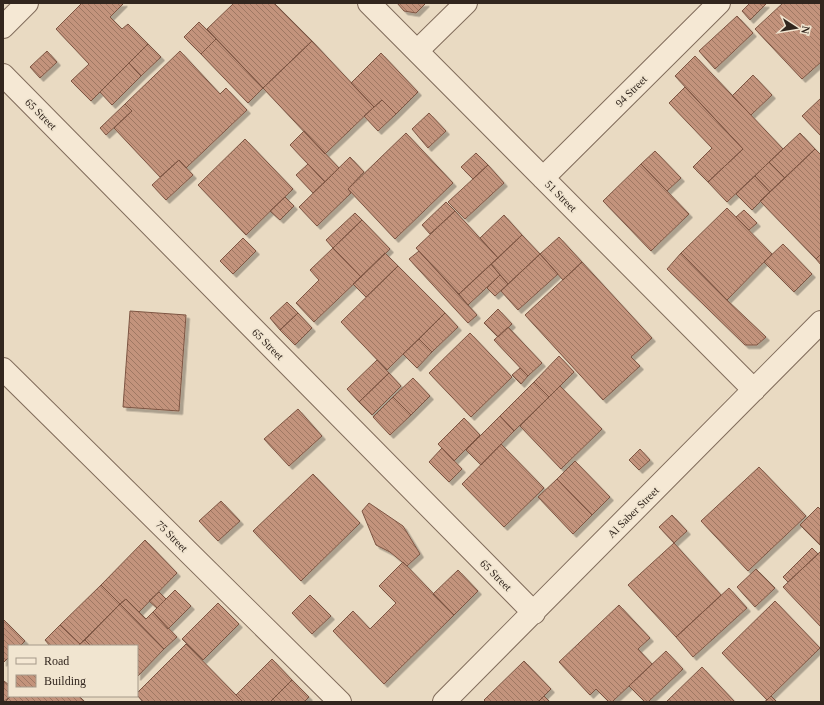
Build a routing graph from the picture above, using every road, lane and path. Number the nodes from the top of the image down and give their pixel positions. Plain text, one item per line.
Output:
1 (27, 3) edge
2 (369, 3) edge
3 (466, 3) edge
4 (719, 3) edge
5 (3, 28) edge
6 (417, 51) junction
7 (3, 75) edge
8 (543, 178) junction
9 (821, 322) edge
10 (3, 369) edge
11 (754, 390) junction
12 (534, 613) junction
13 (340, 702) edge
14 (444, 702) edge

1 - 5 street
2 - 6 street, 51 Street
3 - 6 street
4 - 8 street, 94 Street
6 - 8 street, 51 Street
7 - 12 street, 65 Street
8 - 11 street, 51 Street
9 - 11 street, Al Saber Street
10 - 13 street, 75 Street
11 - 12 street, Al Saber Street
12 - 14 street, Al Saber Street

